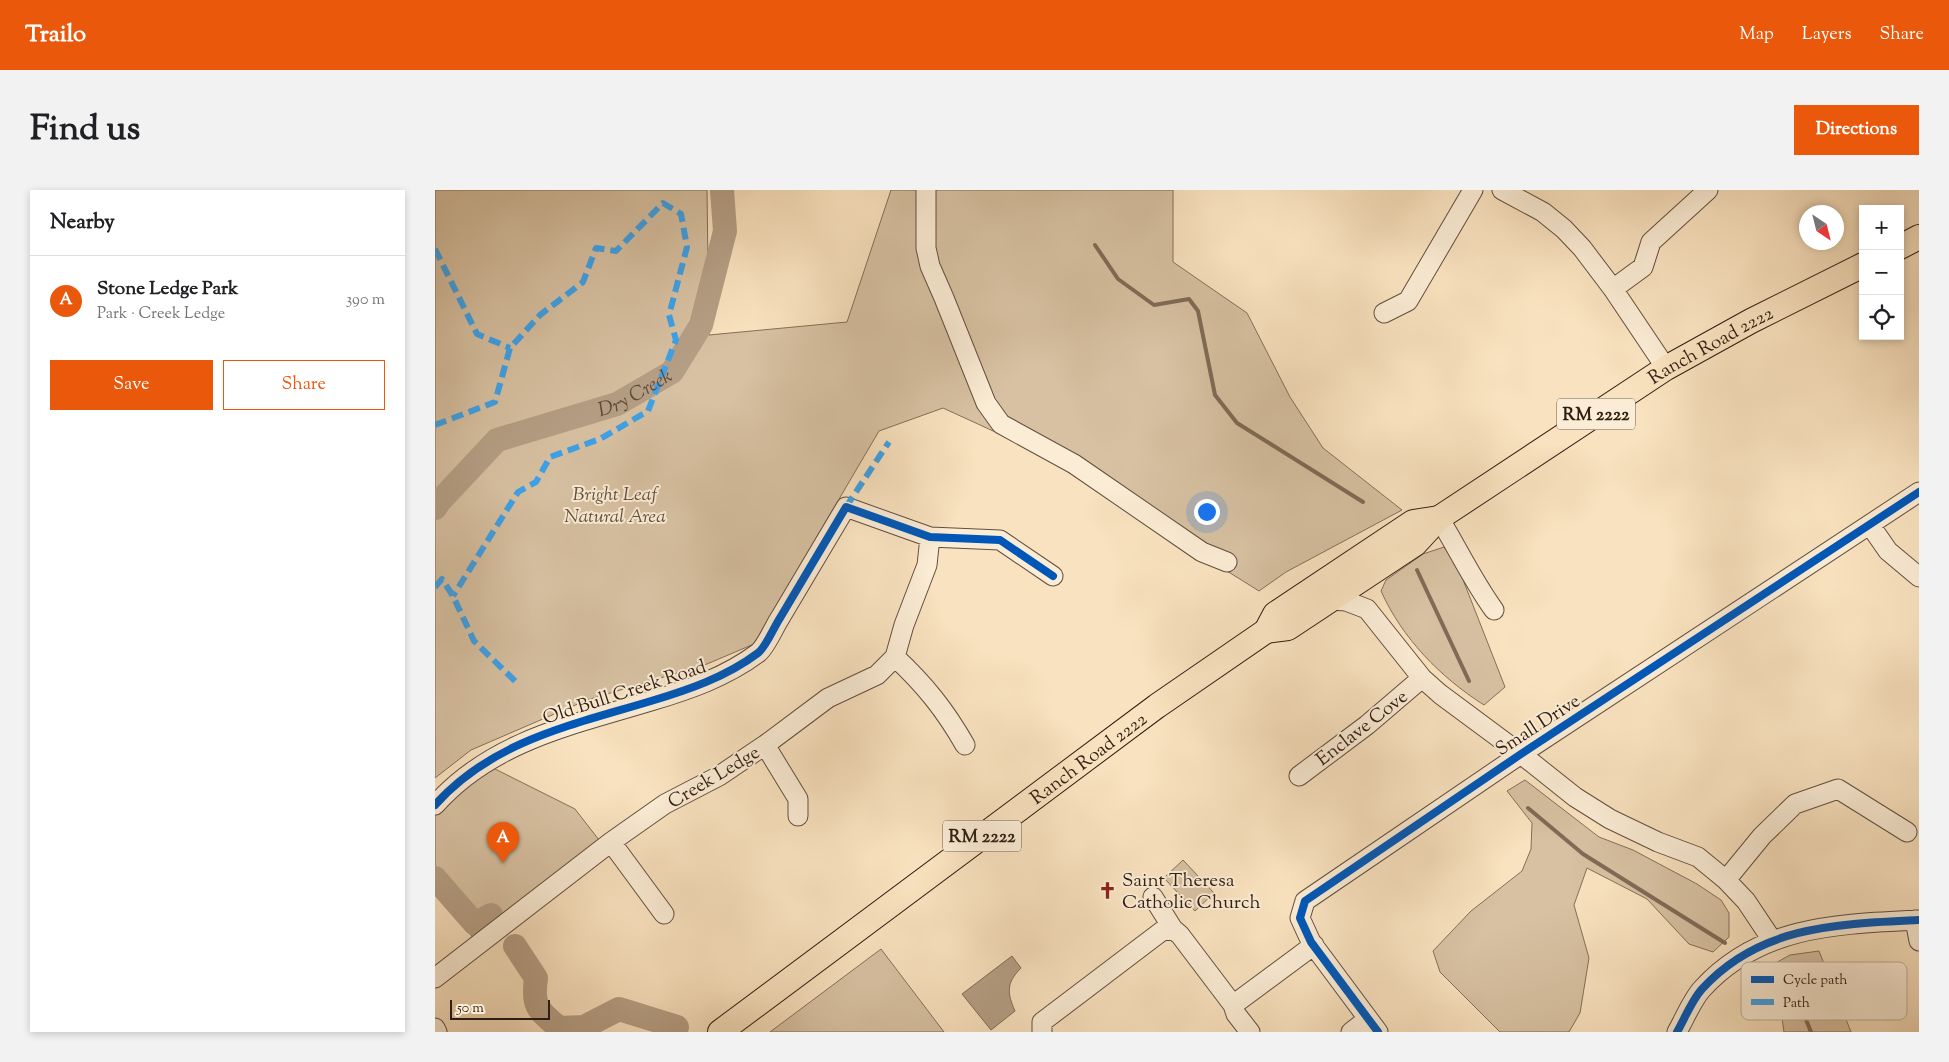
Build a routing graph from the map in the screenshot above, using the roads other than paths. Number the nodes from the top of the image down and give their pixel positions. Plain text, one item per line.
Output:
1 (926, 190) edge
2 (1473, 190) edge
3 (1502, 190) edge
4 (1707, 190) edge
5 (1919, 237) edge
6 (1904, 245) edge
7 (1859, 267) edge
8 (1613, 290) junction
9 (1384, 313) dead end
10 (1666, 368) junction
11 (1919, 492) edge
12 (1439, 518) junction
13 (1870, 525) junction
14 (930, 537) junction
15 (1227, 562) dead end
16 (1369, 574) junction
17 (1053, 576) dead end
18 (1919, 577) edge
19 (1329, 600) junction
20 (1367, 610) junction
21 (1494, 610) dead end
22 (1266, 631) junction
23 (895, 657) junction
24 (1422, 678) junction
25 (765, 745) junction
26 (965, 745) dead end
27 (1521, 754) junction
28 (1299, 776) dead end
29 (435, 805) edge
30 (798, 816) dead end
31 (1907, 832) dead end
32 (611, 842) junction
33 (1726, 880) junction
34 (1153, 898) dead end
35 (664, 914) dead end
36 (1917, 920) edge
37 (1173, 929) junction
38 (1772, 940) junction
39 (1919, 941) edge
40 (1314, 945) junction
41 (435, 978) edge
42 (1233, 1005) junction
43 (1373, 1026) edge
44 (435, 1028) edge
45 (437, 1032) edge
46 (720, 1032) edge
47 (1042, 1032) edge
48 (1250, 1032) edge
49 (1351, 1032) edge
50 (1677, 1032) edge

1 - 15 street
2 - 9 street
3 - 8 street
4 - 8 street
5 - 6 main road
7 - 10 main road, Ranch Road 2222 / RM 2222
8 - 10 street
10 - 12 main road, Ranch Road 2222 / RM 2222
11 - 13 street, Small Drive
12 - 16 main road, Ranch Road 2222 / RM 2222
12 - 21 street
12 - 22 main road, Ranch Road 2222 / RM 2222
13 - 18 street
13 - 27 street, Small Drive
14 - 17 street
14 - 23 street, Creek Ledge
14 - 29 street, Old Bull Creek Road
16 - 19 main road, Ranch Road 2222 / RM 2222
16 - 20 street
19 - 20 street
19 - 22 main road, Ranch Road 2222 / RM 2222
20 - 24 street
22 - 46 main road, Ranch Road 2222 / RM 2222
23 - 25 street, Creek Ledge
23 - 26 street
24 - 27 street
24 - 28 street, Enclave Cove
25 - 30 street
25 - 32 street, Creek Ledge
27 - 33 street
27 - 40 street, Small Drive
31 - 33 street
32 - 35 street
32 - 41 street, Creek Ledge
33 - 38 street
34 - 37 street
36 - 38 street
36 - 39 street
37 - 42 street
37 - 47 street
38 - 50 street
40 - 42 street
40 - 43 street, Small Drive
42 - 48 street
43 - 49 street
44 - 45 street

